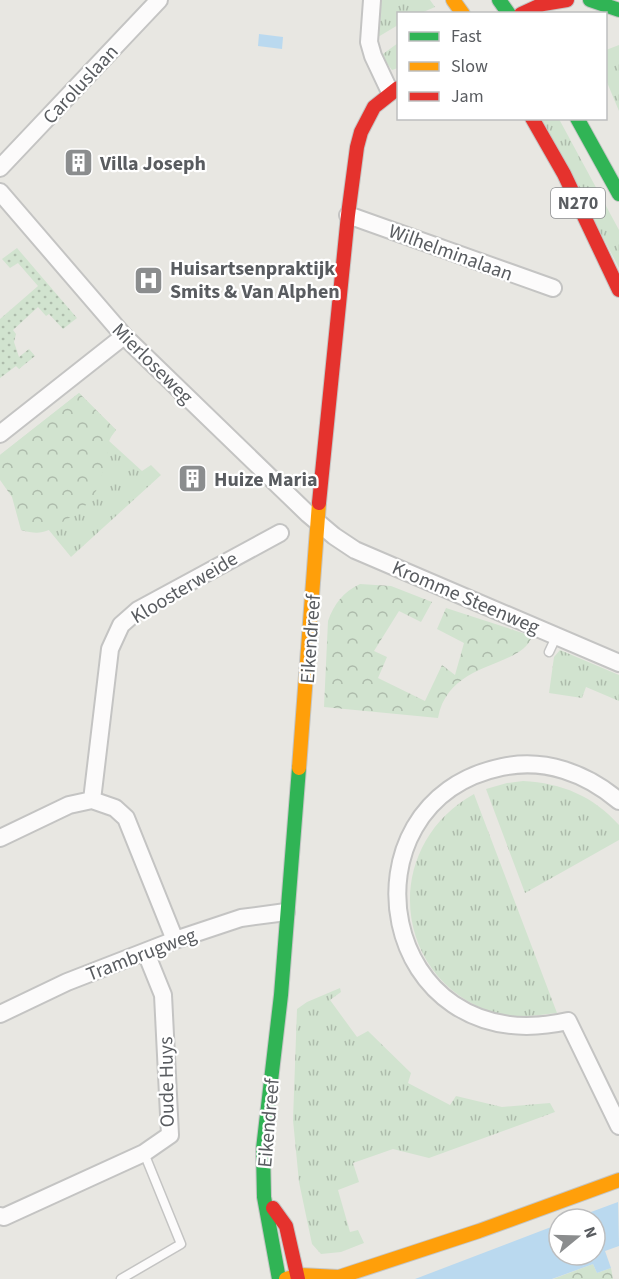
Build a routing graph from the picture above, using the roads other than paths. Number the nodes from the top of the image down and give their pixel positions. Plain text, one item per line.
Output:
1 (159, 0) edge
2 (372, 0) edge
3 (567, 0) edge
4 (590, 0) edge
5 (619, 10) edge
6 (525, 12) edge
7 (394, 90) edge
8 (533, 120) edge
9 (578, 120) edge
10 (0, 168) edge
11 (0, 192) edge
12 (619, 194) edge
13 (348, 215) junction
14 (553, 288) dead end
15 (619, 290) edge
16 (124, 336) junction
17 (0, 434) edge
18 (318, 522) junction
19 (280, 533) dead end
20 (619, 663) edge
21 (92, 800) junction
22 (619, 801) edge
23 (0, 838) edge
24 (286, 912) junction
25 (175, 940) junction
26 (146, 953) junction
27 (0, 1014) edge
28 (619, 1126) edge
29 (144, 1153) junction
30 (619, 1180) edge
31 (264, 1197) junction
32 (0, 1216) edge
33 (479, 1231) junction
34 (294, 1277) edge
35 (121, 1279) edge
36 (279, 1279) edge
37 (377, 1279) edge

1 - 10 street, Caroluslaan
2 - 7 street, Eikendreef
3 - 6 street
4 - 5 street
7 - 13 street, Eikendreef
8 - 15 street, N270
9 - 12 street, N270
11 - 16 street, Mierloseweg
13 - 14 street, Wilhelminalaan
13 - 18 street, Eikendreef
16 - 17 street
16 - 18 street, Mierloseweg
18 - 20 street, Kromme Steenweg
18 - 24 street, Eikendreef
19 - 21 street, Kloosterweide
21 - 23 street
21 - 25 street
22 - 28 street
24 - 25 street, Trambrugweg
24 - 31 street, Eikendreef
25 - 26 street, Trambrugweg
26 - 27 street, Trambrugweg
26 - 29 street, Oude Huys
29 - 32 street, Oude Huys
29 - 35 lane
30 - 33 street
31 - 34 street, Eikendreef
31 - 36 street, Eikendreef
33 - 34 street
33 - 37 street

